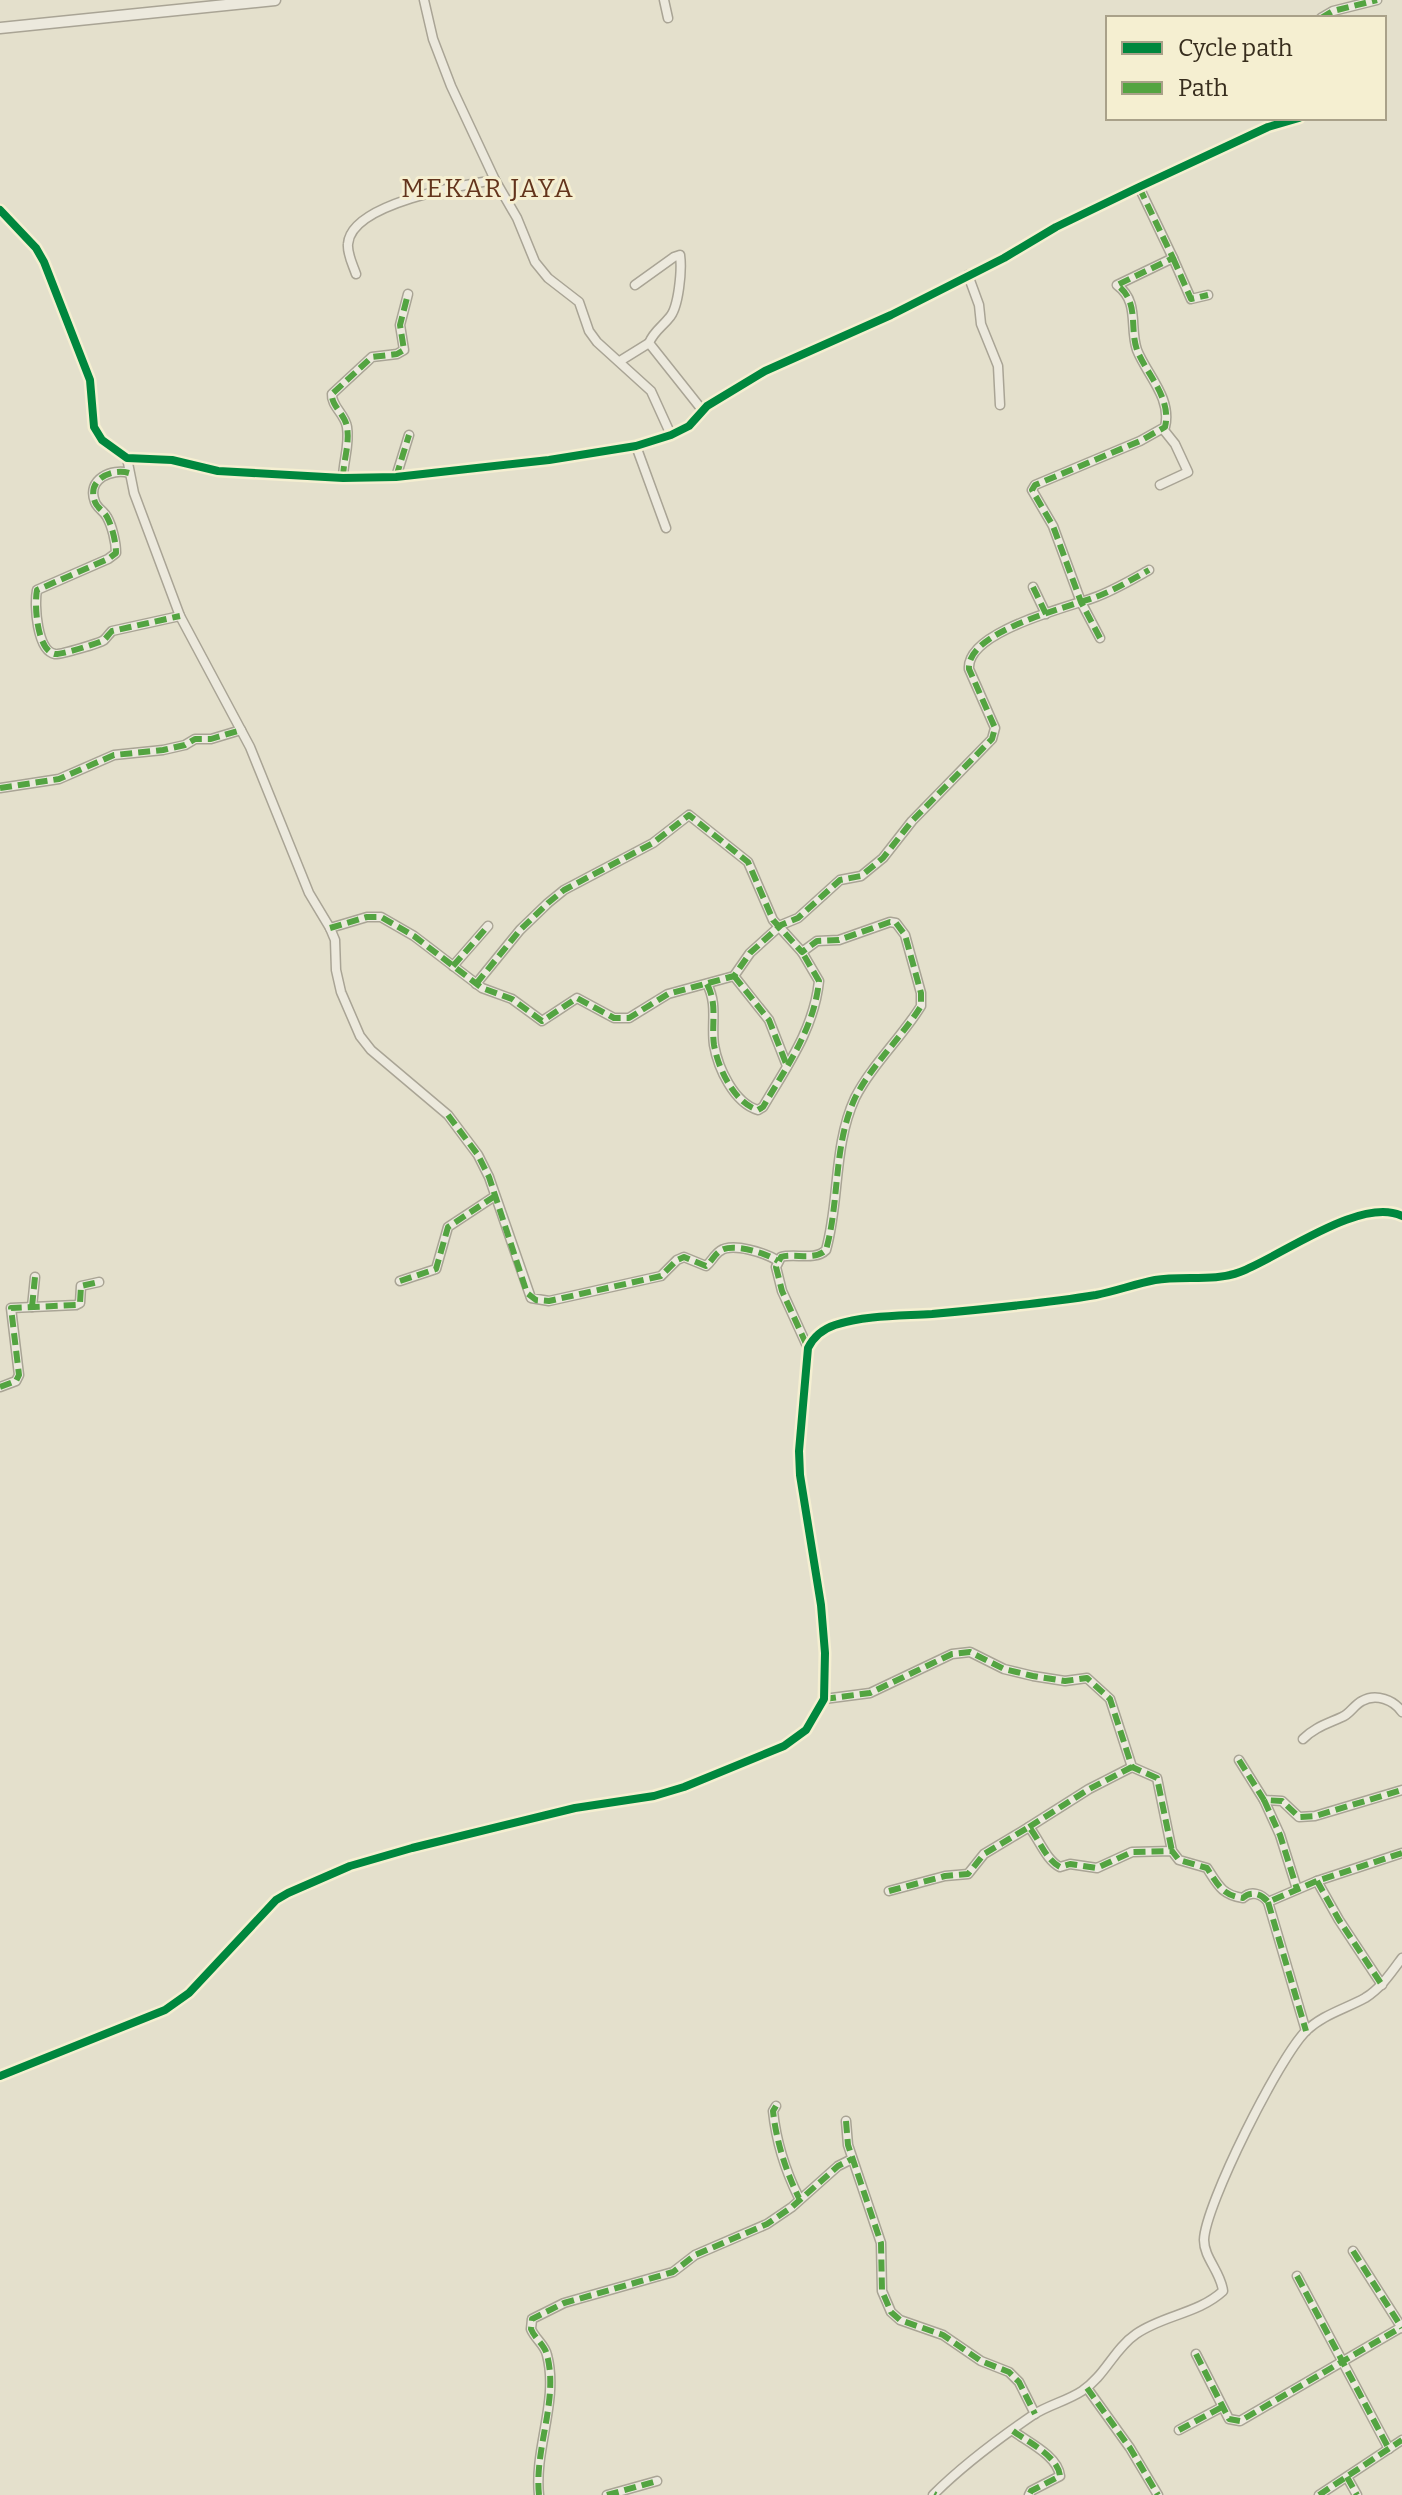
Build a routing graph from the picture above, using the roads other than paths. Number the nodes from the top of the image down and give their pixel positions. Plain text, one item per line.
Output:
1 (275, 0) edge
2 (424, 0) edge
3 (664, 0) edge
4 (1377, 0) edge
5 (1324, 16) edge
6 (668, 18) dead end
7 (0, 28) edge
8 (1291, 120) edge
9 (495, 180) junction
10 (1139, 187) junction
11 (0, 210) edge
12 (1173, 258) junction
13 (356, 274) dead end
14 (968, 275) junction
15 (635, 285) dead end
16 (408, 294) dead end
17 (1208, 295) dead end
18 (649, 343) junction
19 (620, 361) junction
20 (1000, 405) dead end
21 (703, 411) junction
22 (1163, 429) junction
23 (409, 435) dead end
24 (671, 435) junction
25 (636, 446) junction
26 (127, 458) junction
27 (129, 473) junction
28 (396, 477) junction
29 (343, 478) junction
30 (1160, 485) dead end
31 (666, 528) dead end
32 (1149, 570) dead end
33 (1033, 587) dead end
34 (1081, 602) junction
35 (1046, 614) junction
36 (180, 616) junction
37 (1100, 638) dead end
38 (241, 730) junction
39 (0, 788) edge
40 (488, 926) dead end
41 (330, 928) junction
42 (778, 928) junction
43 (802, 952) junction
44 (453, 966) junction
45 (734, 976) junction
46 (476, 984) junction
47 (707, 984) junction
48 (787, 1066) junction
49 (495, 1196) junction
50 (1402, 1216) edge
51 (778, 1261) junction
52 (35, 1277) dead end
53 (400, 1281) dead end
54 (99, 1282) dead end
55 (32, 1307) junction
56 (808, 1348) junction
57 (0, 1387) edge
58 (824, 1699) junction
59 (1402, 1712) edge
60 (1303, 1739) dead end
61 (1239, 1760) dead end
62 (1132, 1767) junction
63 (1402, 1790) edge
64 (1264, 1800) junction
65 (1029, 1827) junction
66 (1172, 1851) junction
67 (1402, 1853) edge
68 (1317, 1881) junction
69 (1297, 1889) junction
70 (889, 1891) dead end
71 (1268, 1902) junction
72 (1402, 1958) edge
73 (1382, 1985) junction
74 (1306, 2031) junction
75 (0, 2076) edge
76 (776, 2106) dead end
77 (846, 2121) dead end
78 (852, 2159) junction
79 (799, 2198) junction
80 (1353, 2251) dead end
81 (1297, 2276) dead end
82 (1401, 2328) edge
83 (1196, 2354) dead end
84 (1344, 2362) junction
85 (1087, 2388) junction
86 (1222, 2407) junction
87 (1035, 2414) junction
88 (1179, 2430) dead end
89 (1013, 2431) junction
90 (1402, 2440) edge
91 (1389, 2449) junction
92 (1347, 2477) junction
93 (657, 2481) dead end
94 (623, 2493) edge
95 (539, 2495) edge
96 (607, 2495) edge
97 (934, 2495) edge
98 (1029, 2495) edge
99 (1158, 2495) edge
100 (1319, 2495) edge
101 (1357, 2495) edge

1 - 7 street
2 - 9 street
3 - 6 street
4 - 5 street
8 - 10 street
9 - 13 street
9 - 19 street
10 - 12 street
10 - 14 street
11 - 26 street
12 - 17 street
12 - 22 street
14 - 20 street
14 - 21 street
15 - 18 street
16 - 29 street
18 - 19 street
18 - 21 street
19 - 24 street
21 - 24 street
22 - 30 street
22 - 34 street
23 - 28 street
24 - 25 street
25 - 28 street
25 - 31 street
26 - 27 street
26 - 29 street
27 - 36 street
27 - 36 street
28 - 29 street
32 - 34 street
33 - 35 street
34 - 35 street
34 - 37 street
35 - 42 street
36 - 38 street
38 - 39 street
38 - 41 street
40 - 44 street
41 - 44 street
41 - 49 street
42 - 43 street
42 - 45 street
42 - 46 street
43 - 48 street
43 - 51 street
44 - 46 street
45 - 47 street
45 - 48 street
46 - 47 street
47 - 48 street
49 - 51 street
49 - 53 street
50 - 56 street
51 - 56 street
52 - 55 street
54 - 55 street
55 - 57 street
56 - 58 street
58 - 62 street
58 - 75 street
59 - 60 street
61 - 64 street
62 - 65 street
62 - 66 street
63 - 64 street
64 - 69 street
65 - 66 street
65 - 70 street
66 - 71 street
67 - 68 street
68 - 69 street
68 - 73 street
69 - 71 street
71 - 74 street
72 - 73 street
73 - 74 street
74 - 85 street
76 - 79 street
77 - 78 street
78 - 79 street
78 - 87 street
79 - 95 street
80 - 82 street
81 - 84 street
82 - 84 street
83 - 86 street
84 - 86 street
84 - 91 street
85 - 87 street
85 - 99 street
86 - 88 street
87 - 89 street
89 - 97 street
89 - 98 street
90 - 91 street
91 - 92 street
92 - 100 street
92 - 101 street
93 - 94 street
94 - 96 street

